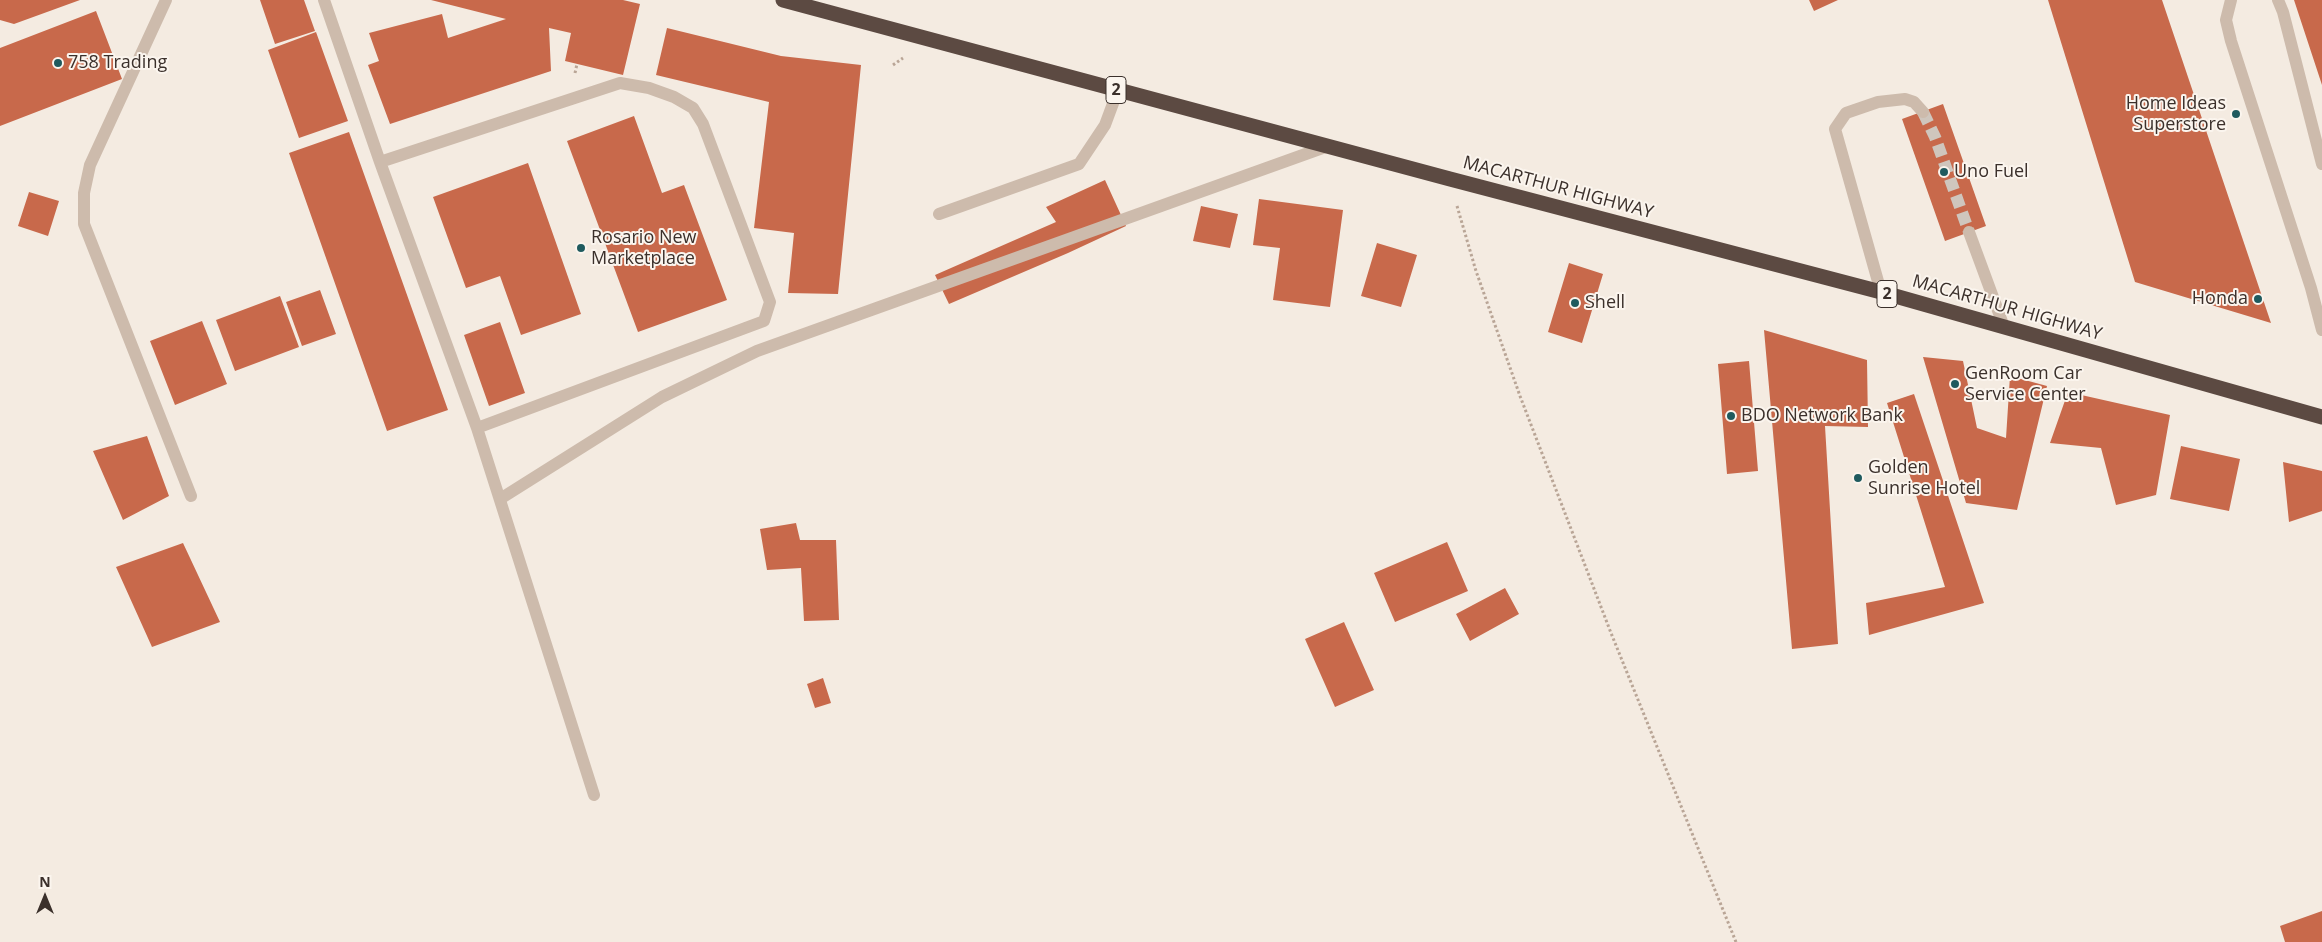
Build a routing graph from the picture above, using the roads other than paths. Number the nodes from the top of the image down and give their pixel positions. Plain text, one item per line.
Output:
1 (166, 0) edge
2 (324, 0) edge
3 (783, 0) edge
4 (2231, 0) edge
5 (2278, 0) edge
6 (1118, 90) junction
7 (1923, 112) tunnel mouth
8 (1328, 146) junction
9 (380, 162) junction
10 (2322, 164) edge
11 (939, 214) dead end
12 (1969, 232) tunnel mouth
13 (1881, 292) junction
14 (2004, 327) junction
15 (2322, 330) edge
16 (2322, 417) edge
17 (476, 428) junction
18 (191, 496) dead end
19 (500, 499) junction
20 (594, 795) dead end

1 - 18 street
2 - 9 street
3 - 6 highway, MACARTHUR HIGHWAY / 2
4 - 15 street
5 - 10 street
6 - 8 highway, MACARTHUR HIGHWAY / 2
6 - 11 street
7 - 13 street
8 - 13 highway, MACARTHUR HIGHWAY / 2
8 - 19 street
9 - 17 street
9 - 17 street
12 - 14 street
13 - 14 highway, MACARTHUR HIGHWAY / 2
14 - 16 highway, MACARTHUR HIGHWAY / 2
17 - 19 street
19 - 20 street

